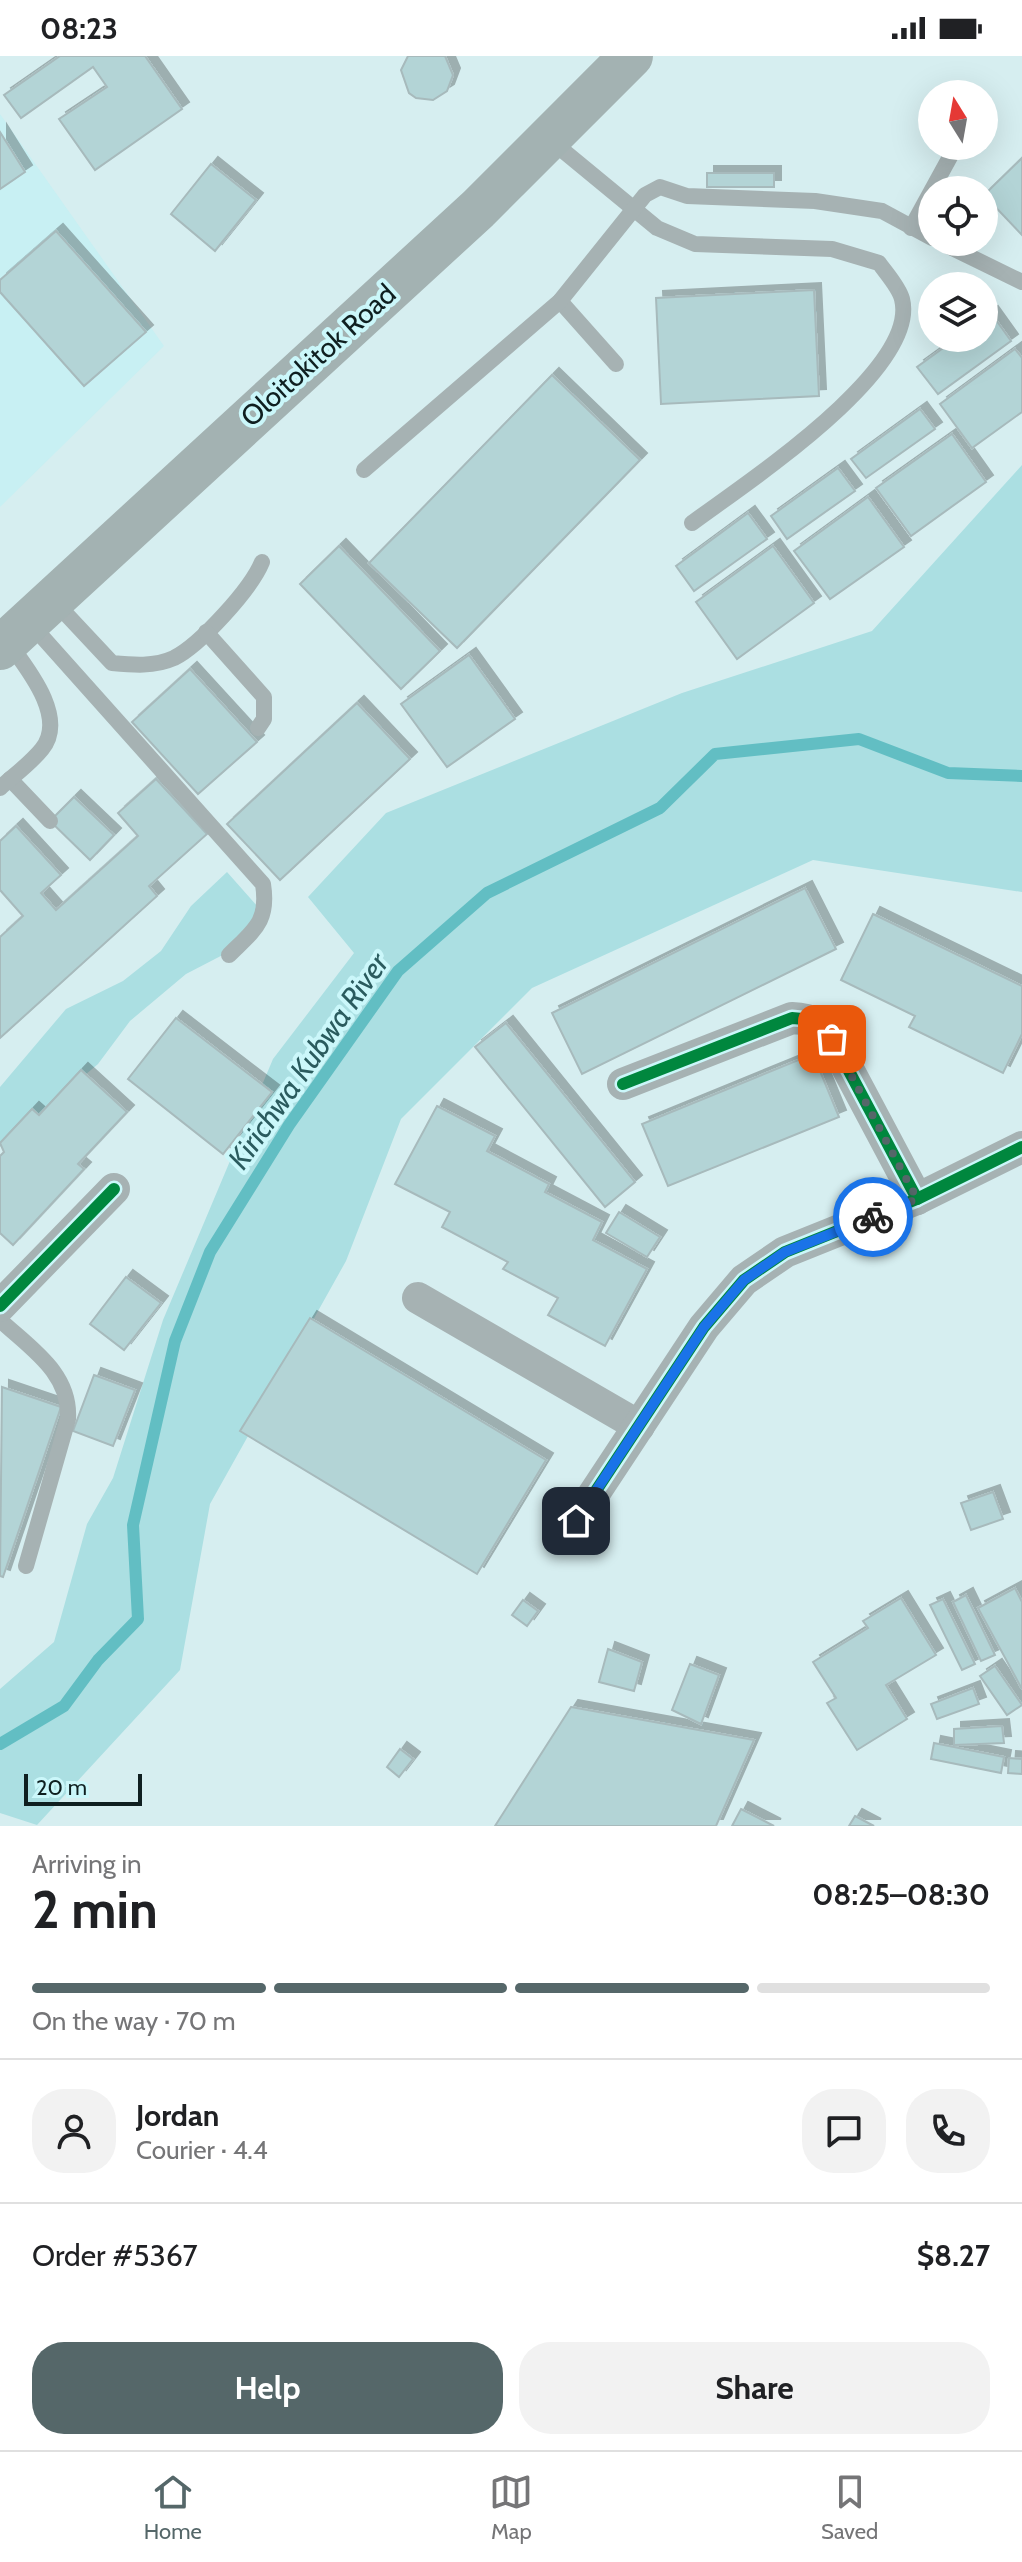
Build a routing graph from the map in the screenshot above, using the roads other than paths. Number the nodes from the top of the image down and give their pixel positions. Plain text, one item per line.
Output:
1 (631, 56) edge
2 (548, 138) junction
3 (948, 160) edge
4 (634, 209) junction
5 (911, 228) junction
6 (918, 231) edge
7 (969, 256) edge
8 (1022, 282) edge
9 (560, 301) junction
10 (616, 364) dead end
11 (364, 470) dead end
12 (692, 523) dead end
13 (262, 562) dead end
14 (22, 627) edge
15 (206, 632) junction
16 (258, 728) dead end
17 (5, 783) edge
18 (50, 821) dead end
19 (229, 955) dead end
20 (623, 1084) dead end
21 (1022, 1147) edge
22 (114, 1189) dead end
23 (917, 1199) junction
24 (418, 1298) dead end
25 (0, 1306) edge
26 (0, 1320) edge
27 (639, 1426) junction
28 (576, 1521) dead end
29 (26, 1566) dead end

1 - 2 main road, Oloitokitok Road
2 - 4 lane
2 - 14 main road, Oloitokitok Road
3 - 5 lane
4 - 5 lane
4 - 9 lane
4 - 12 lane
5 - 6 lane
7 - 8 lane
9 - 10 lane
9 - 11 lane
13 - 15 lane
14 - 15 lane
14 - 17 lane
14 - 19 lane
15 - 16 lane
17 - 18 lane
20 - 23 street
21 - 23 street
22 - 25 street
23 - 27 street
24 - 27 street
26 - 29 lane
27 - 28 street

